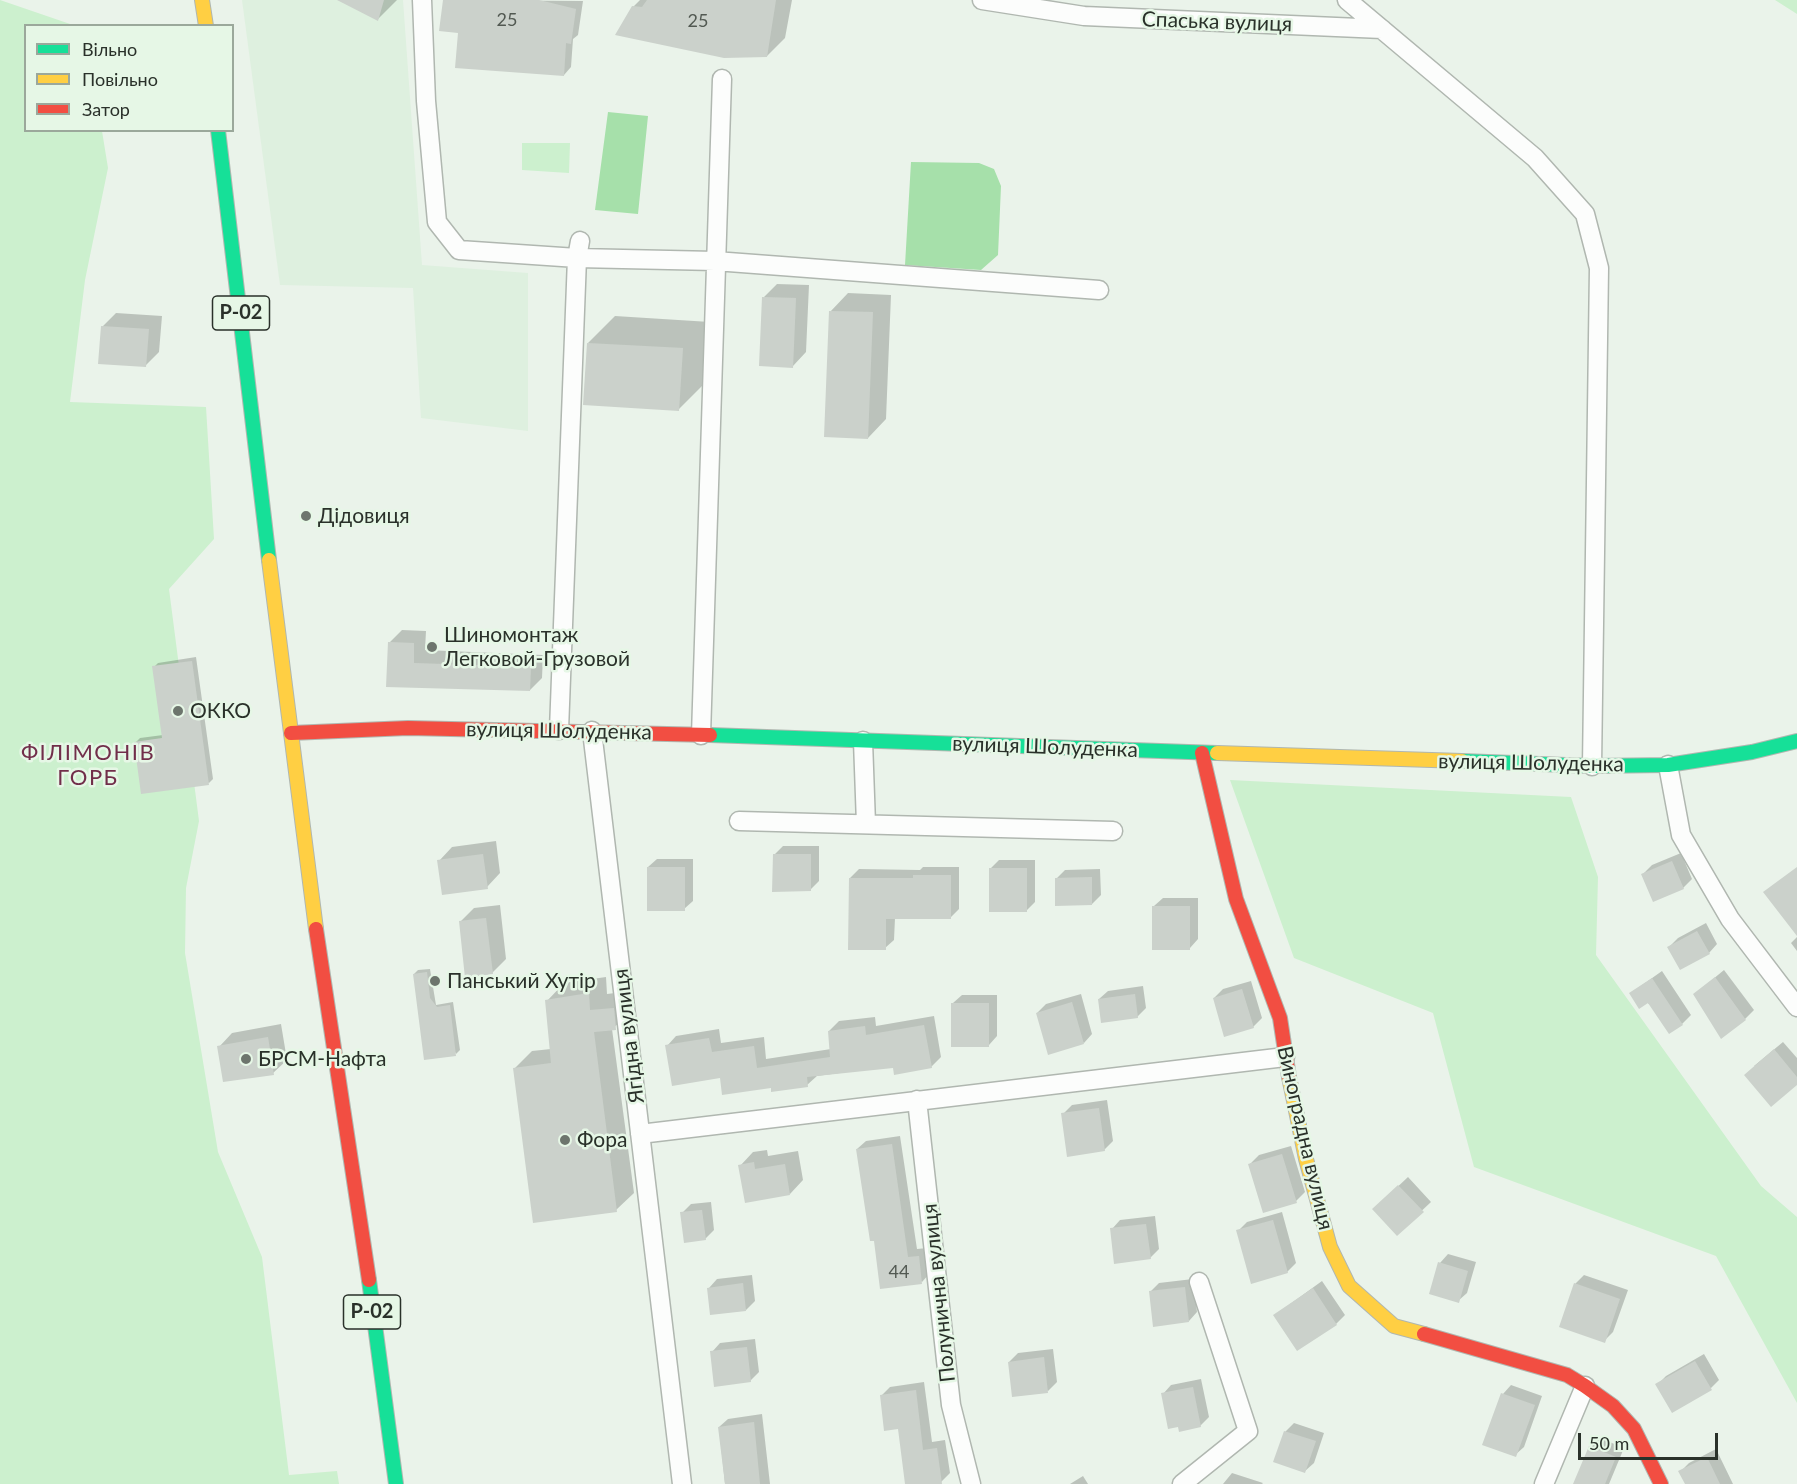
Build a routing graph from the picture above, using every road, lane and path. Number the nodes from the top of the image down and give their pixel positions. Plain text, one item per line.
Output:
1 (202, 0) edge
2 (422, 0) edge
3 (982, 0) edge
4 (1347, 0) edge
5 (206, 24) edge
6 (1382, 29) junction
7 (722, 78) dead end
8 (219, 132) edge
9 (578, 249) junction
10 (715, 261) junction
11 (1100, 290) dead end
12 (559, 730) junction
13 (592, 731) junction
14 (291, 733) junction
15 (701, 735) junction
16 (863, 741) junction
17 (1797, 741) edge
18 (1202, 753) junction
19 (1668, 765) junction
20 (1592, 766) junction
21 (739, 821) dead end
22 (866, 824) junction
23 (1113, 831) dead end
24 (1797, 1007) edge
25 (1285, 1057) junction
26 (917, 1100) junction
27 (640, 1134) junction
28 (1199, 1282) dead end
29 (1585, 1386) junction
30 (396, 1484) edge
31 (682, 1484) edge
32 (971, 1484) edge
33 (1182, 1484) edge
34 (1544, 1484) edge
35 (1661, 1484) edge

1 - 5 main road
2 - 9 street
3 - 6 street, Спаська вулиця
4 - 6 street
6 - 20 street
7 - 10 street
8 - 14 main road, Р-02
9 - 10 street
9 - 12 street
10 - 11 street
10 - 15 street
12 - 13 main road, вулиця Шолуденка
12 - 14 main road, вулиця Шолуденка
13 - 15 main road, вулиця Шолуденка
13 - 27 street, Ягідна вулиця
14 - 30 main road, Р-02
15 - 16 main road, вулиця Шолуденка
16 - 18 main road, вулиця Шолуденка
16 - 22 street
17 - 19 main road, вулиця Шолуденка
18 - 20 main road, вулиця Шолуденка
18 - 25 main road, Виноградна вулиця
19 - 20 main road, вулиця Шолуденка
19 - 24 street
21 - 22 street
22 - 23 street
25 - 26 street
25 - 29 main road, Виноградна вулиця
26 - 27 street
26 - 32 street, Полунична вулиця
27 - 31 street, Ягідна вулиця
28 - 33 street
29 - 34 street
29 - 35 main road, Виноградна вулиця

